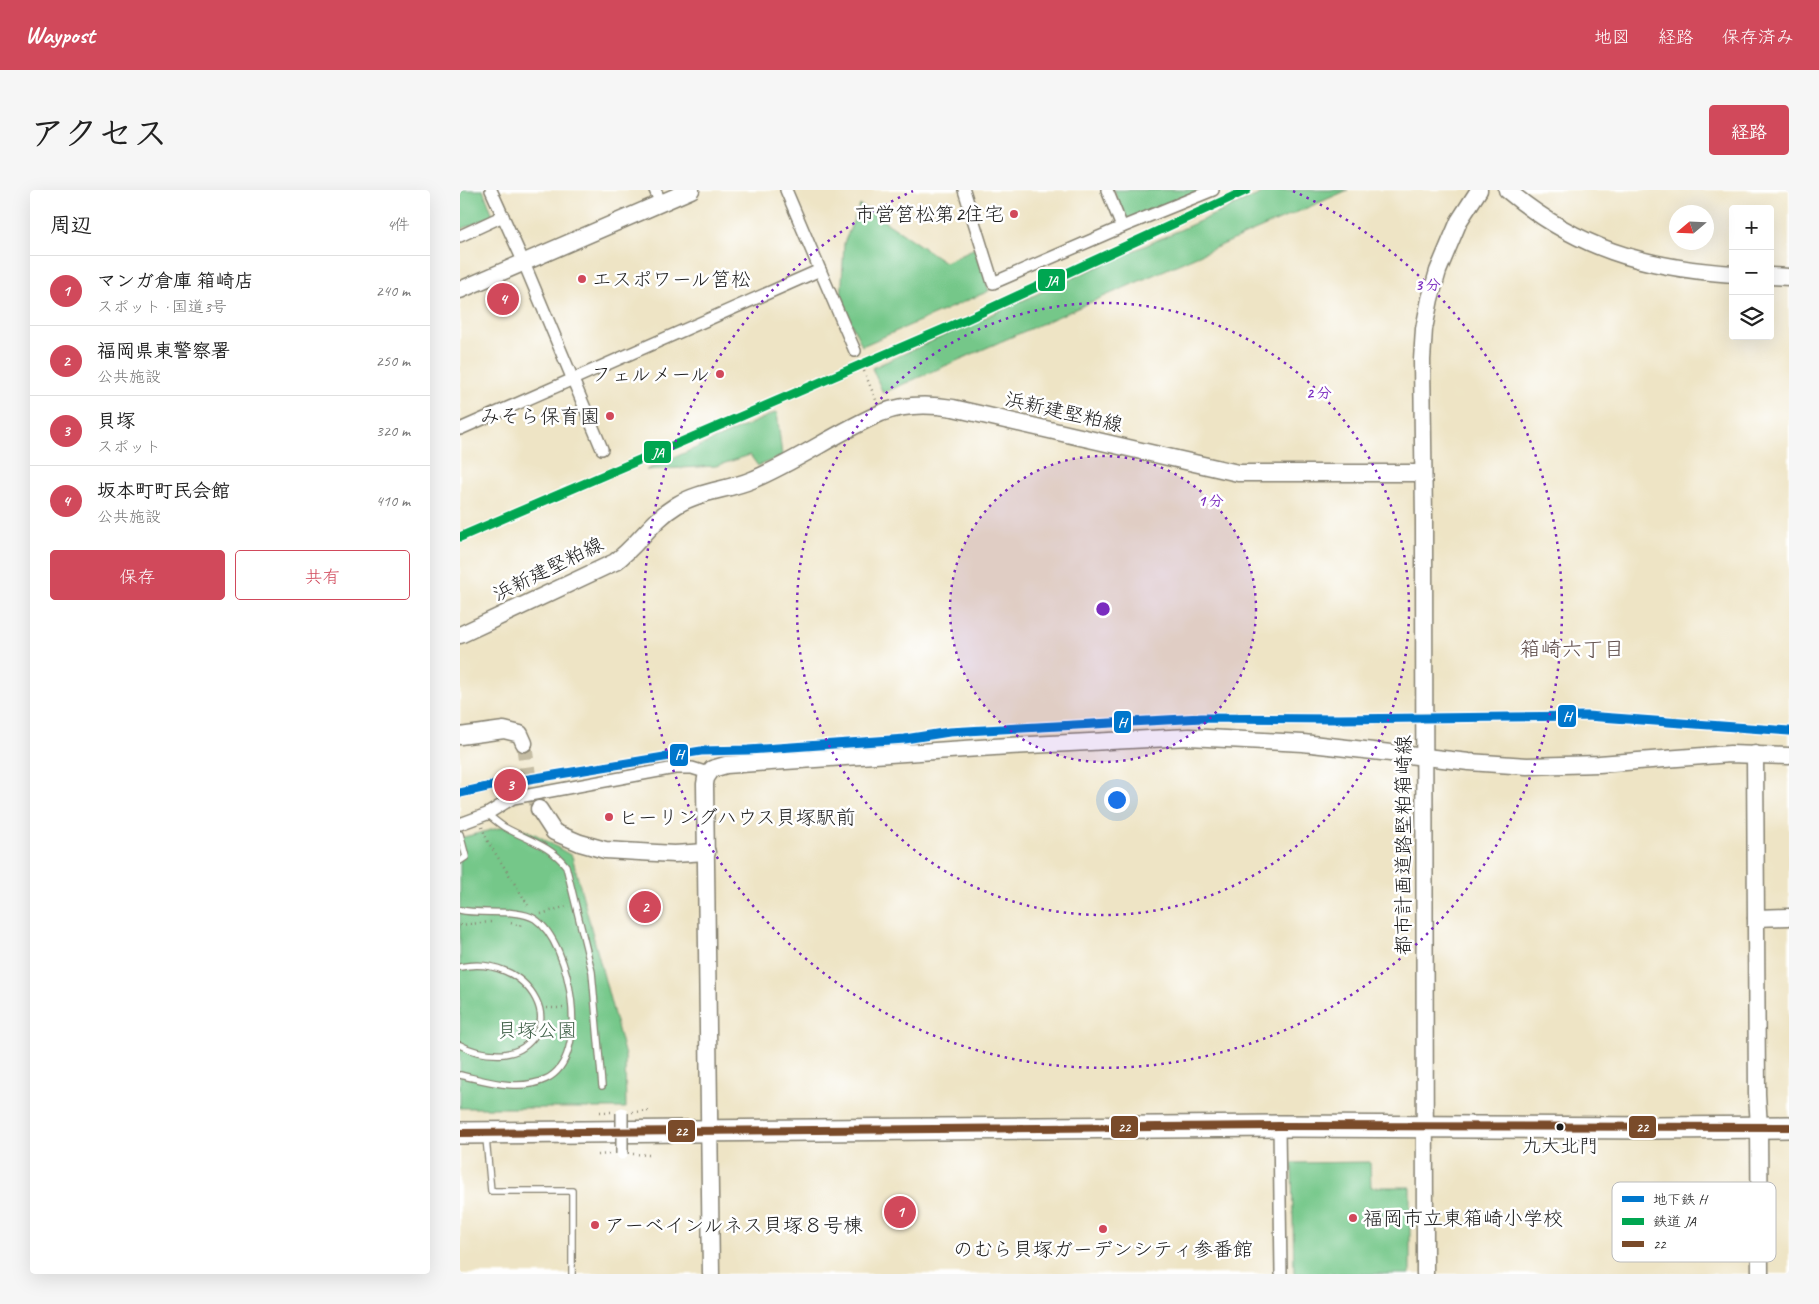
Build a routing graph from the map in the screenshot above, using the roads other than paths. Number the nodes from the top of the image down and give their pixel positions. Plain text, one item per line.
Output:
1 (491, 190) edge
2 (691, 190) edge
3 (786, 190) edge
4 (964, 190) edge
5 (1107, 190) edge
6 (1213, 190) edge
7 (1479, 190) edge
8 (1506, 190) edge
9 (658, 197) edge
10 (503, 216) junction
11 (1122, 227) junction
12 (460, 236) edge
13 (524, 263) junction
14 (820, 270) junction
15 (1729, 274) edge
16 (1774, 276) edge
17 (1789, 277) edge
18 (460, 290) edge
19 (855, 351) dead end
20 (573, 379) junction
21 (460, 429) edge
22 (602, 449) dead end
23 (1423, 473) junction
24 (460, 635) edge
25 (460, 736) edge
26 (524, 743) dead end
27 (1755, 754) junction
28 (1789, 756) edge
29 (1424, 757) junction
30 (708, 773) junction
31 (539, 809) tunnel mouth
32 (483, 815) junction
33 (460, 824) edge
34 (460, 834) edge
35 (706, 852) junction
36 (460, 861) edge
37 (460, 910) edge
38 (1789, 917) edge
39 (1756, 918) junction
40 (460, 967) edge
41 (460, 1045) edge
42 (460, 1075) edge
43 (602, 1086) dead end
44 (622, 1112) dead end
45 (1279, 1126) junction
46 (1789, 1126) edge
47 (1425, 1127) junction
48 (1759, 1127) junction
49 (710, 1130) junction
50 (460, 1133) edge
51 (486, 1133) junction
52 (622, 1154) dead end
53 (1759, 1182) edge
54 (572, 1274) edge
55 (711, 1274) edge
56 (1281, 1274) edge
57 (1425, 1274) edge

1 - 10 street
2 - 9 street
3 - 14 street
4 - 11 street
5 - 11 street
6 - 11 street
7 - 23 street
8 - 15 street
9 - 13 street
10 - 12 street
10 - 13 street
13 - 18 street
13 - 20 street
14 - 19 street
14 - 20 street
16 - 17 street
20 - 21 street
20 - 22 street
23 - 24 street, 浜新建堅粕線
23 - 29 street, 都市計画道路堅粕箱崎線
25 - 26 street
27 - 28 street
27 - 29 street
27 - 39 street
29 - 30 street
29 - 47 street, 都市計画道路堅粕箱崎線
30 - 32 street
30 - 35 street
31 - 35 street
32 - 33 street
32 - 43 lane
34 - 36 lane
35 - 49 street
37 - 42 lane
38 - 39 street
39 - 48 street
40 - 41 lane
44 - 52 street, bridge
45 - 47 highway
45 - 49 highway
45 - 56 street
46 - 48 highway
47 - 48 highway
47 - 57 street, 都市計画道路堅粕箱崎線
48 - 53 street
49 - 51 highway
49 - 55 street
50 - 51 highway
51 - 54 lane

